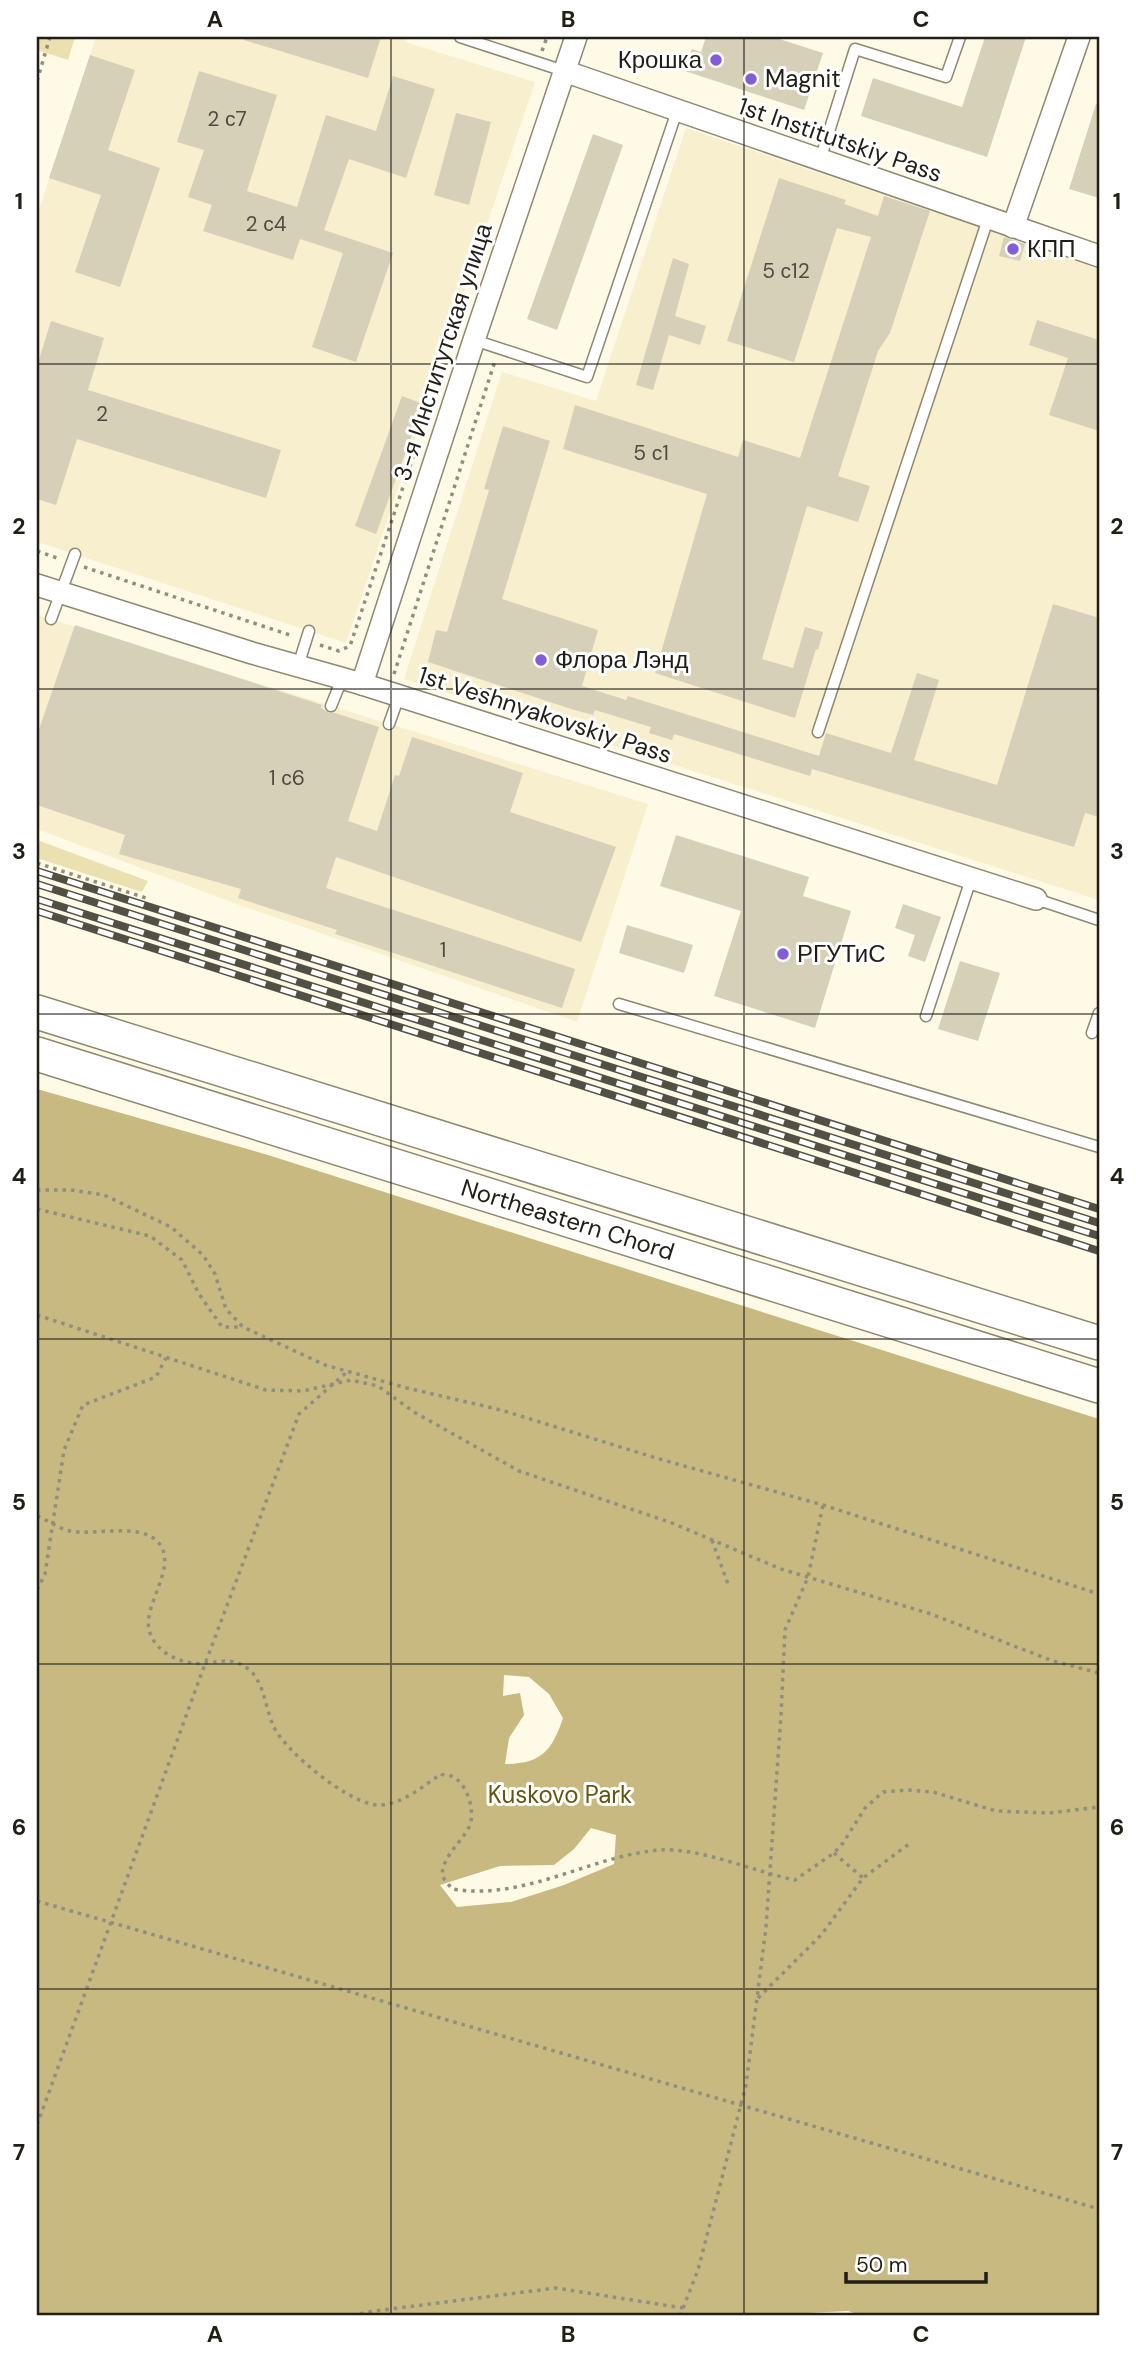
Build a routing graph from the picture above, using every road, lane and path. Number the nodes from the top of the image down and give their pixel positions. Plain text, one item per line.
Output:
1 (50, 37) edge
2 (459, 37) edge
3 (576, 37) edge
4 (960, 37) edge
5 (1079, 37) edge
6 (564, 71) junction
7 (37, 81) edge
8 (677, 111) junction
9 (820, 160) junction
10 (988, 219) junction
11 (1013, 227) junction
12 (1099, 256) edge
13 (474, 340) junction
14 (499, 348) junction
15 (416, 448) dead end
16 (37, 551) edge
17 (73, 558) junction
18 (37, 585) edge
19 (60, 593) junction
20 (51, 619) dead end
21 (308, 636) junction
22 (298, 666) junction
23 (342, 678) junction
24 (362, 684) junction
25 (393, 694) junction
26 (331, 706) dead end
27 (389, 724) dead end
28 (818, 732) dead end
29 (37, 863) edge
30 (971, 879) junction
31 (146, 898) dead end
32 (1036, 900) joint
33 (1099, 920) edge
34 (619, 1004) dead end
35 (37, 1012) edge
36 (1099, 1013) edge
37 (926, 1016) dead end
38 (1092, 1033) dead end
39 (37, 1054) edge
40 (1099, 1147) edge
41 (37, 1190) edge
42 (37, 1209) edge
43 (37, 1315) edge
44 (243, 1327) junction
45 (1099, 1343) edge
46 (166, 1357) junction
47 (348, 1371) junction
48 (333, 1384) junction
49 (1099, 1386) edge
50 (823, 1505) junction
51 (37, 1516) edge
52 (53, 1522) junction
53 (712, 1540) junction
54 (808, 1577) junction
55 (729, 1587) dead end
56 (37, 1590) edge
57 (1099, 1594) edge
58 (205, 1664) junction
59 (1099, 1673) edge
60 (1099, 1807) edge
61 (909, 1844) dead end
62 (834, 1853) junction
63 (770, 1875) junction
64 (863, 1878) junction
65 (37, 1901) edge
66 (111, 1923) junction
67 (757, 2000) junction
68 (741, 2107) junction
69 (37, 2124) edge
70 (1099, 2209) edge
71 (683, 2308) junction
72 (352, 2316) edge
73 (680, 2316) edge

1 - 7 path
2 - 6 lane
3 - 6 street, 3-я Институтская улица
4 - 9 lane
5 - 11 street
6 - 8 street, 1st Institutskiy Pass
6 - 13 street, 3-я Институтская улица
8 - 9 street, 1st Institutskiy Pass
8 - 14 lane
9 - 10 street, 1st Institutskiy Pass
10 - 11 street, 1st Institutskiy Pass
10 - 28 lane
11 - 12 street, 1st Institutskiy Pass
13 - 14 lane
13 - 24 street, 3-я Институтская улица
14 - 25 path
15 - 21 path
16 - 17 path
17 - 19 lane
17 - 21 path
18 - 19 street, 1st Veshnyakovskiy Pass
19 - 20 lane
19 - 22 street, 1st Veshnyakovskiy Pass
21 - 22 lane
22 - 23 street, 1st Veshnyakovskiy Pass
23 - 24 street, 1st Veshnyakovskiy Pass
23 - 26 lane
24 - 25 street, 1st Veshnyakovskiy Pass
25 - 27 lane
25 - 30 street, 1st Veshnyakovskiy Pass
29 - 31 path
30 - 32 street, 1st Veshnyakovskiy Pass
30 - 37 lane
32 - 33 lane
34 - 40 lane
35 - 45 main road, Northeastern Chord
36 - 38 lane
39 - 49 main road, Northeastern Chord
41 - 44 path
42 - 44 path
43 - 46 path
44 - 47 path
46 - 48 path
46 - 52 path
47 - 48 path
47 - 50 path
48 - 53 path
48 - 58 path
50 - 54 path
50 - 57 path
51 - 52 path
52 - 56 path
52 - 58 path
53 - 54 path
53 - 55 path
54 - 59 path
54 - 63 path
58 - 63 path
58 - 66 path
60 - 62 path
61 - 64 path
62 - 63 path
62 - 64 path
63 - 67 path
64 - 67 path
65 - 66 path
66 - 68 path
66 - 69 path
67 - 68 path
68 - 70 path
68 - 71 path
71 - 72 path
71 - 73 path

